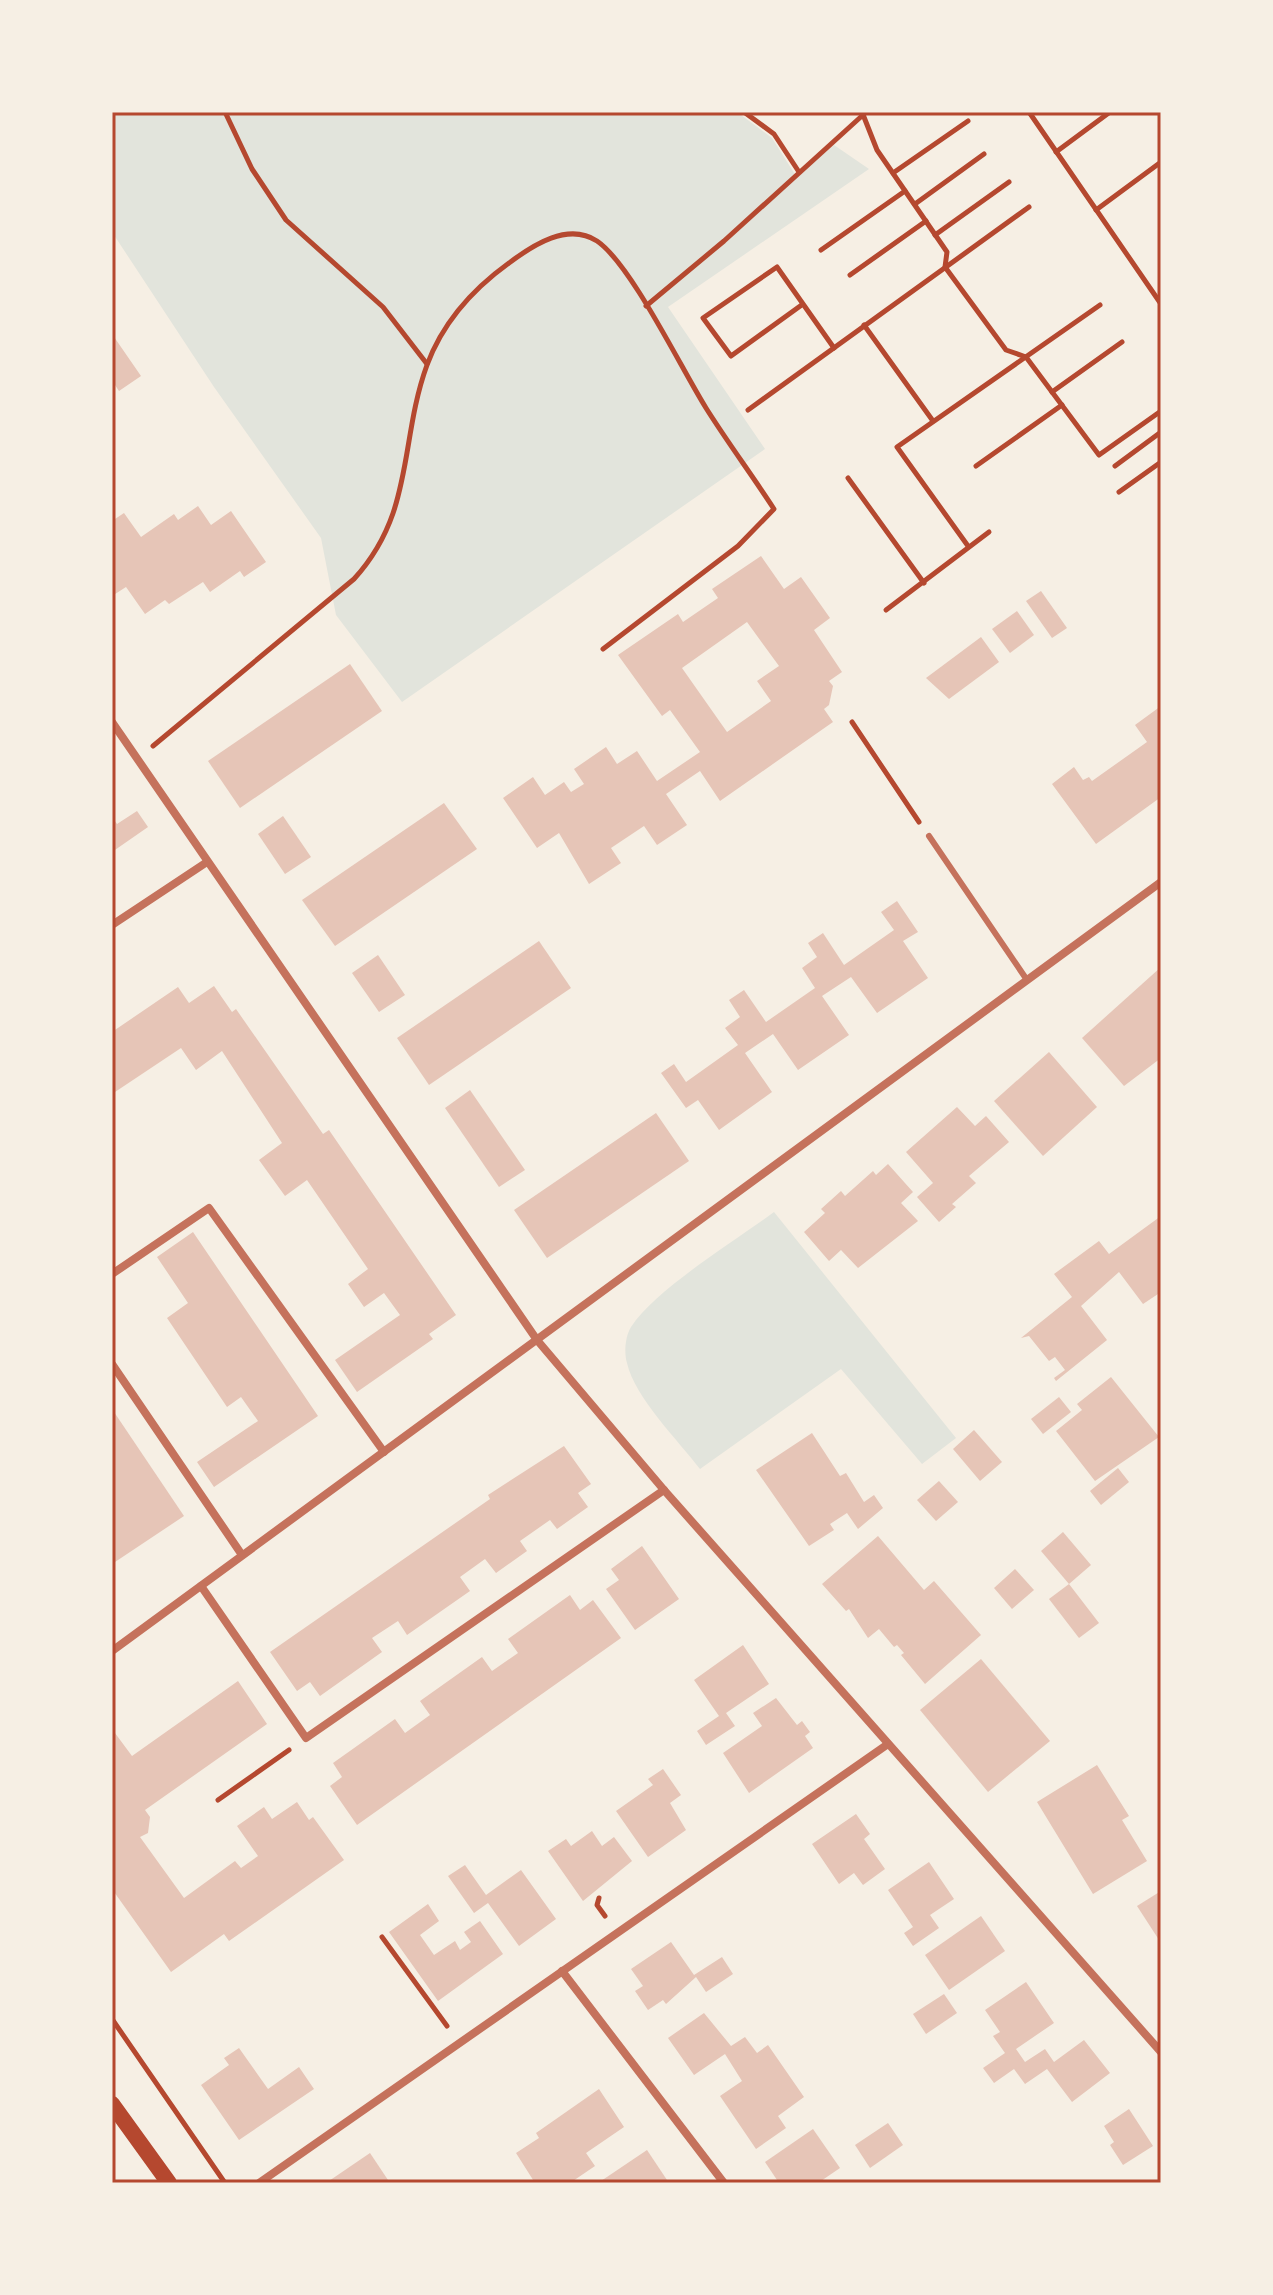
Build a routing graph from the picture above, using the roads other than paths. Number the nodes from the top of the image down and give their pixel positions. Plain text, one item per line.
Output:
1 (112, 722) edge
2 (929, 836) road end
3 (207, 862) junction
4 (1161, 882) edge
5 (112, 925) edge
6 (1027, 980) junction
7 (112, 1274) edge
8 (537, 1340) junction
9 (112, 1364) edge
10 (384, 1452) junction
11 (664, 1490) junction
12 (242, 1555) junction
13 (201, 1586) junction
14 (112, 1651) edge
15 (888, 1744) junction
16 (562, 1971) junction
17 (1161, 2052) edge
18 (112, 2104) edge
19 (169, 2183) edge
20 (259, 2183) edge
21 (724, 2183) edge

1 - 3 street
2 - 6 lane
3 - 5 street
3 - 8 street
4 - 6 street
6 - 8 street
7 - 10 street
8 - 10 street
8 - 11 street
9 - 12 street
10 - 12 street
11 - 13 street
11 - 15 street
12 - 13 street
13 - 14 street
15 - 16 street
15 - 17 street
16 - 20 street
16 - 21 street
18 - 19 main road

